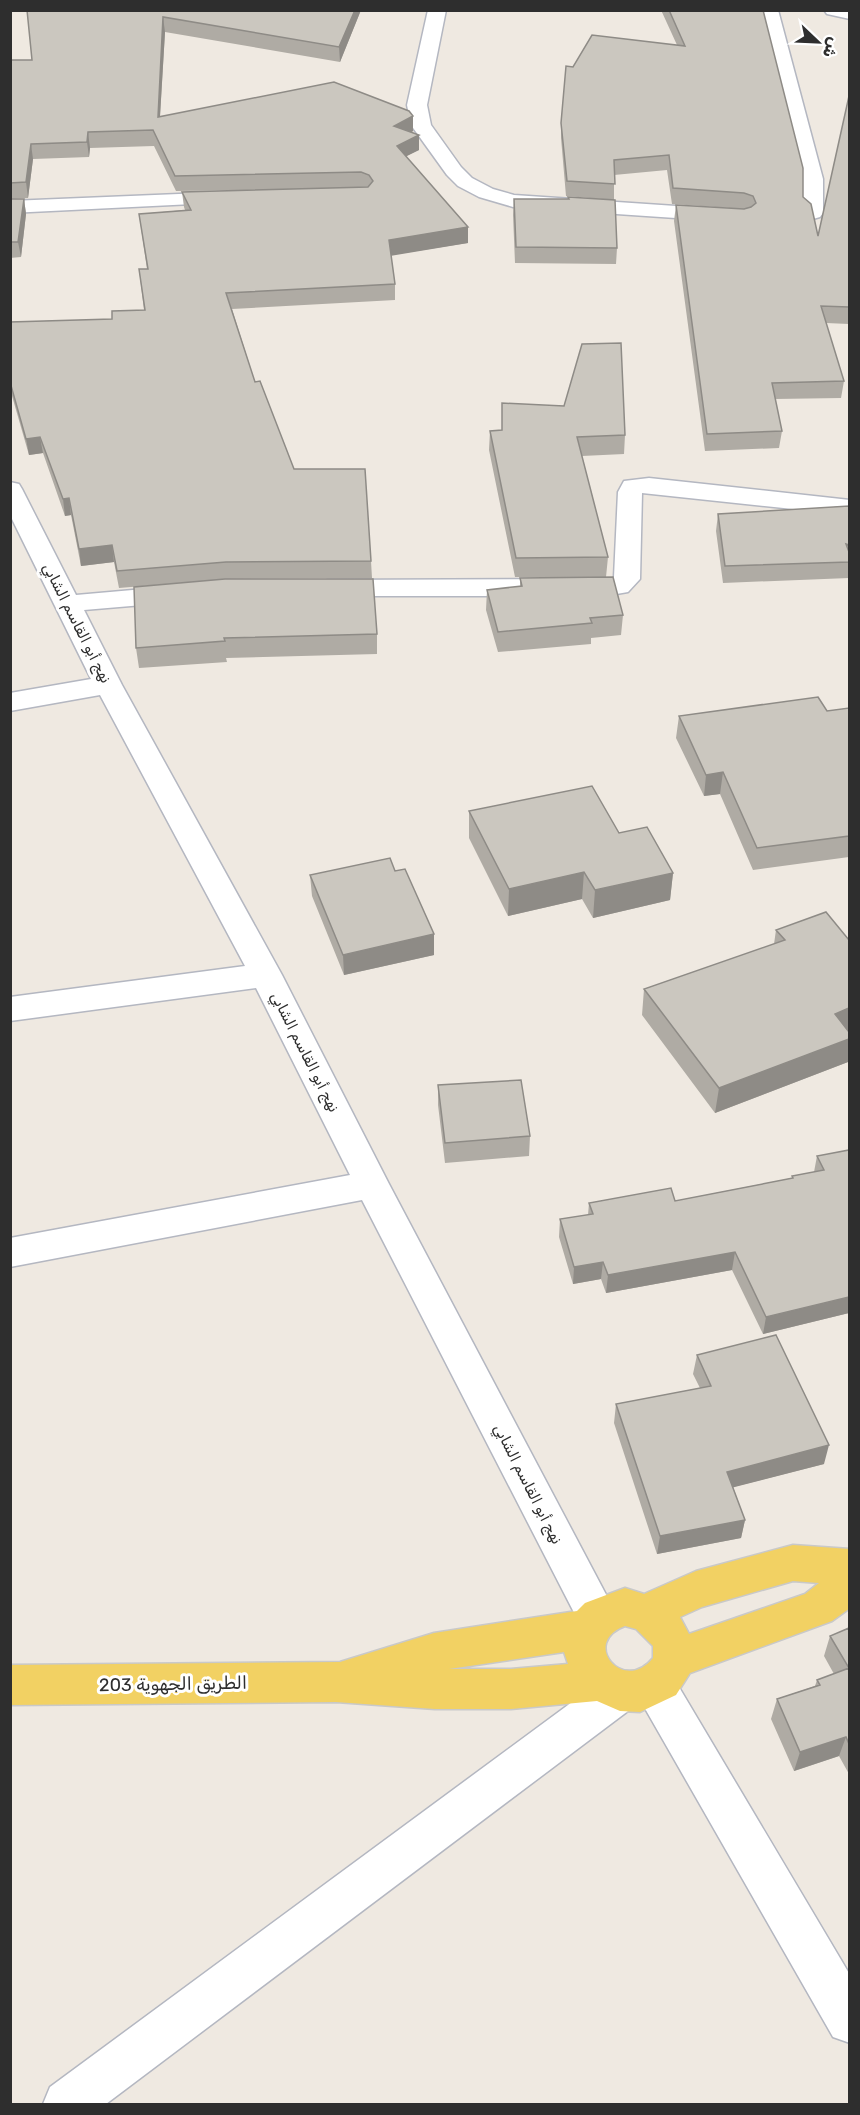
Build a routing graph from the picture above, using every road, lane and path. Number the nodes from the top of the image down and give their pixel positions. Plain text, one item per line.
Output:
1 (437, 10) edge
2 (769, 10) edge
3 (833, 10) edge
4 (849, 14) edge
5 (244, 198) edge
6 (10, 207) edge
7 (813, 213) edge
8 (742, 217) edge
9 (10, 489) edge
10 (849, 508) edge
11 (19, 527) edge
12 (310, 588) edge
13 (204, 591) edge
14 (67, 604) junction
15 (108, 685) junction
16 (10, 702) edge
17 (266, 975) junction
18 (10, 1010) edge
19 (372, 1185) junction
20 (10, 1254) edge
21 (849, 1567) edge
22 (849, 1583) edge
23 (647, 1612) junction
24 (592, 1623) junction
25 (637, 1679) junction
26 (336, 1682) junction
27 (10, 1685) edge
28 (849, 2020) edge
29 (67, 2104) edge

1 - 8 street
2 - 7 street
3 - 4 street
5 - 6 street
9 - 11 street, نهج أبو القاسم الشابي
10 - 12 street
11 - 14 street, نهج أبو القاسم الشابي
13 - 14 street
14 - 15 street, نهج أبو القاسم الشابي
15 - 16 street
15 - 17 street, نهج أبو القاسم الشابي
17 - 18 street
17 - 19 street, نهج أبو القاسم الشابي
19 - 20 street
19 - 24 street, نهج أبو القاسم الشابي
21 - 23 main road
22 - 25 main road
23 - 24 main road
23 - 25 main road
24 - 25 main road
24 - 26 main road
25 - 26 main road
25 - 28 street
25 - 29 street
26 - 27 main road, الطريق الجهوية 203

